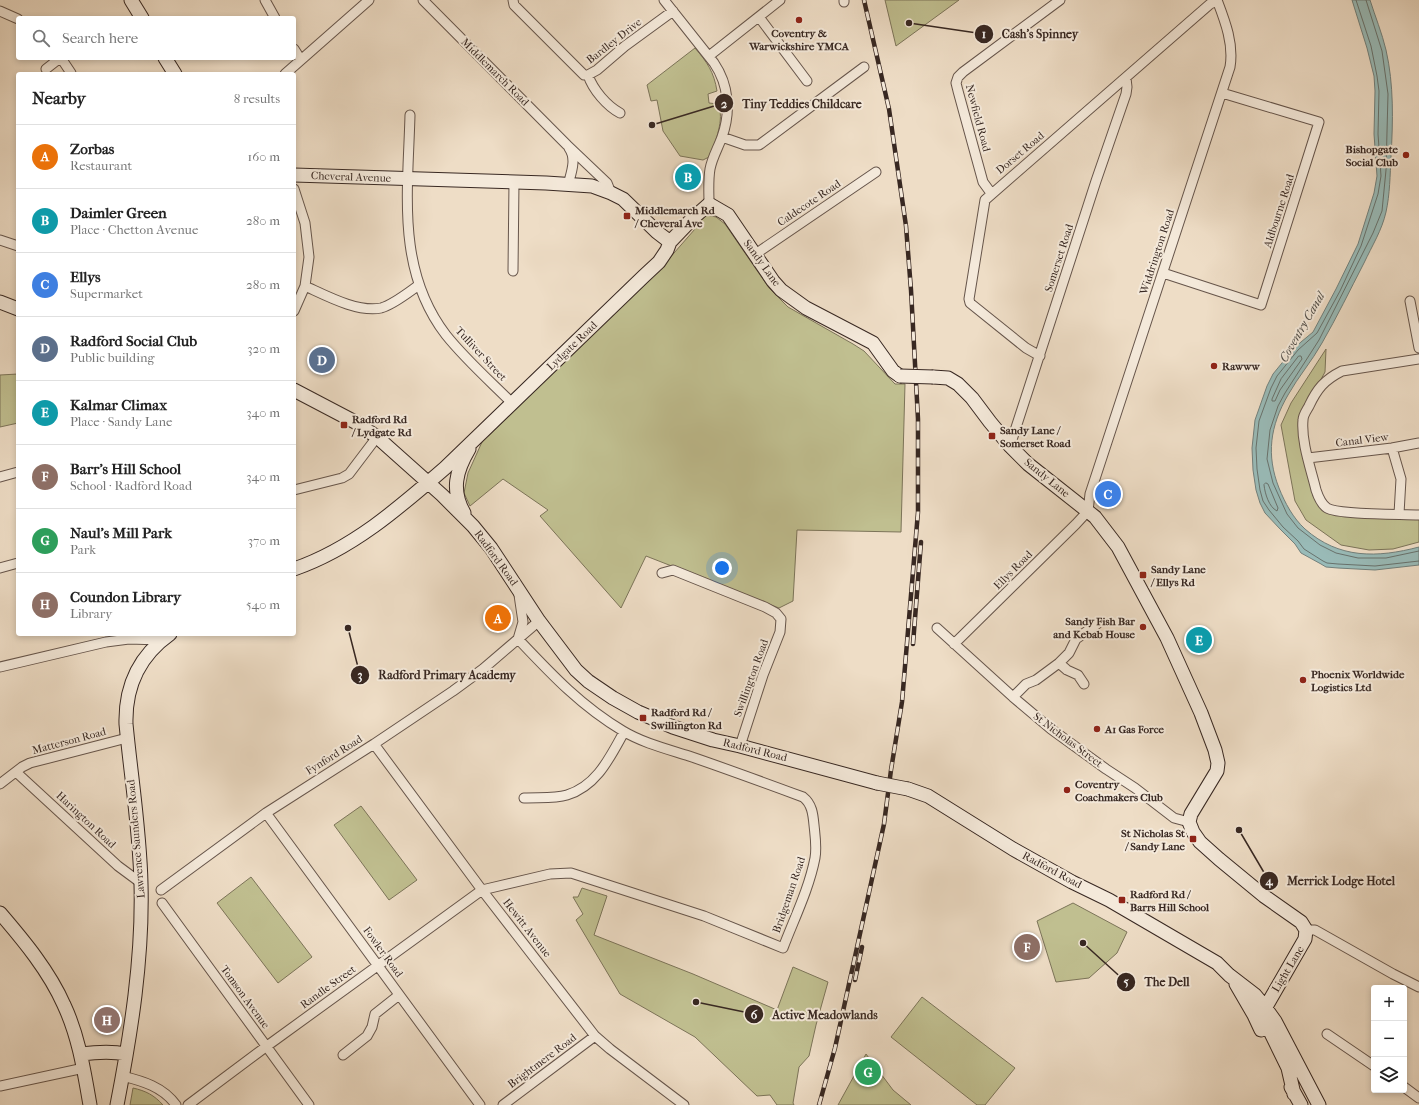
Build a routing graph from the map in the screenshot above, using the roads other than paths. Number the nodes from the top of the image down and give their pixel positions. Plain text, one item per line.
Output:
1 (131, 0) edge
2 (264, 0) edge
3 (369, 0) edge
4 (423, 0) edge
5 (513, 0) edge
6 (664, 0) edge
7 (780, 0) edge
8 (1060, 0) edge
9 (1217, 0) edge
10 (0, 11) edge
11 (673, 11) junction
12 (141, 16) edge
13 (274, 16) edge
14 (759, 17) junction
15 (16, 18) edge
16 (296, 52) edge
17 (709, 56) junction
18 (58, 60) edge
19 (61, 60) edge
20 (166, 60) edge
21 (301, 60) junction
22 (864, 67) dead end
23 (46, 70) dead end
24 (70, 72) edge
25 (174, 72) edge
26 (287, 72) edge
27 (588, 75) junction
28 (1126, 78) junction
29 (807, 81) dead end
30 (1222, 93) junction
31 (620, 113) dead end
32 (410, 115) dead end
33 (722, 137) junction
34 (567, 145) junction
35 (876, 172) dead end
36 (296, 175) edge
37 (409, 179) junction
38 (514, 182) junction
39 (568, 185) junction
40 (611, 193) junction
41 (991, 193) junction
42 (296, 195) edge
43 (709, 204) junction
44 (0, 240) edge
45 (670, 242) junction
46 (16, 245) edge
47 (754, 255) junction
48 (513, 271) dead end
49 (1163, 274) junction
50 (419, 285) junction
51 (304, 286) junction
52 (1410, 301) dead end
53 (0, 302) edge
54 (296, 306) edge
55 (16, 307) edge
56 (1419, 348) edge
57 (1040, 356) junction
58 (1419, 359) edge
59 (296, 391) edge
60 (512, 403) junction
61 (377, 437) junction
62 (476, 438) junction
63 (1419, 443) edge
64 (1010, 446) junction
65 (1392, 448) junction
66 (1308, 458) junction
67 (16, 473) edge
68 (0, 477) edge
69 (428, 482) junction
70 (296, 490) edge
71 (1088, 511) junction
72 (1399, 514) junction
73 (1419, 515) edge
74 (473, 526) junction
75 (16, 564) edge
76 (0, 568) edge
77 (296, 568) edge
78 (662, 573) dead end
79 (518, 588) junction
80 (539, 621) junction
81 (1097, 624) dead end
82 (937, 628) dead end
83 (165, 637) edge
84 (518, 640) junction
85 (954, 644) junction
86 (1058, 662) junction
87 (0, 668) edge
88 (1084, 684) dead end
89 (1013, 697) junction
90 (624, 732) junction
91 (127, 738) junction
92 (374, 744) junction
93 (740, 746) junction
94 (16, 772) junction
95 (0, 784) edge
96 (524, 798) dead end
97 (266, 813) junction
98 (1189, 822) junction
99 (141, 883) junction
100 (161, 890) dead end
101 (482, 890) junction
102 (162, 903) dead end
103 (0, 913) edge
104 (1306, 930) junction
105 (378, 966) junction
106 (1229, 975) junction
107 (1419, 987) edge
108 (399, 995) junction
109 (1265, 1007) junction
110 (1327, 1034) dead end
111 (595, 1036) junction
112 (266, 1046) junction
113 (81, 1054) junction
114 (126, 1054) junction
115 (343, 1055) dead end
116 (1371, 1064) edge
117 (84, 1068) junction
118 (122, 1076) junction
119 (0, 1086) edge
120 (1407, 1089) edge
121 (1419, 1098) edge
122 (1297, 1099) edge
123 (90, 1105) edge
124 (117, 1105) edge
125 (176, 1105) edge
126 (188, 1105) edge
127 (309, 1105) edge
128 (480, 1105) edge
129 (503, 1105) edge
130 (684, 1105) edge
131 (1319, 1105) edge

1 - 12 street
2 - 13 street
3 - 21 street
4 - 34 street, Middlemarch Road
5 - 27 street, Bardley Drive
6 - 11 street
7 - 14 street
8 - 41 street, Newfield Road
9 - 28 street, Dorset Road
9 - 30 street, Widdrington Road
10 - 15 street
11 - 17 street
11 - 27 street, Bardley Drive
14 - 17 street
14 - 29 street
16 - 21 street
17 - 33 street
18 - 23 street
19 - 24 street
20 - 25 street
21 - 26 street
22 - 33 street
27 - 31 street, Bardley Drive
28 - 41 street, Dorset Road
28 - 57 street, Somerset Road
30 - 49 street, Widdrington Road
30 - 49 street, Aldbourne Road
32 - 37 street
33 - 43 street
34 - 39 street, Middlemarch Road
34 - 40 street, Middlemarch Road
35 - 47 street, Caldecote Road
36 - 37 street, Cheveral Avenue
37 - 38 street, Cheveral Avenue
37 - 50 street, Tulliver Street
38 - 39 street, Cheveral Avenue
38 - 48 street
39 - 40 street, Cheveral Avenue
40 - 45 street, Middlemarch Road
41 - 57 street, Dorset Road
42 - 51 street
43 - 45 street, Lydgate Road
43 - 47 street, Sandy Lane
44 - 46 street
45 - 60 street, Lydgate Road
47 - 64 street, Sandy Lane, bridge
49 - 71 street, Widdrington Road
50 - 51 street
50 - 60 street, Tulliver Street
51 - 54 street
52 - 56 street
53 - 55 street
57 - 64 street, Somerset Road
58 - 66 street
59 - 61 street, Radford Road
60 - 62 street, Lydgate Road
61 - 69 street, Radford Road
61 - 70 street
62 - 69 street, Lydgate Road
62 - 74 street
63 - 65 street, Canal View
64 - 71 street, Sandy Lane
65 - 66 street, Canal View
65 - 72 street
66 - 72 street
67 - 68 street
69 - 74 street, Radford Road
69 - 77 street
71 - 85 street, Ellys Road
71 - 98 street, Sandy Lane
72 - 73 street
74 - 79 street, Radford Road
75 - 76 street
78 - 93 street, Swillington Road
79 - 80 street, Radford Road
79 - 84 street
80 - 84 street, Fynford Road
80 - 93 street, Radford Road
81 - 86 street
82 - 85 street, St Nicholas Street
83 - 87 street
83 - 91 street, Lawrence Saunders Road
84 - 90 street, Bridgeman Road
84 - 92 street, Fynford Road
85 - 89 street, St Nicholas Street
86 - 88 street
86 - 89 street
89 - 98 street, St Nicholas Street
90 - 96 street
90 - 101 street, Bridgeman Road
91 - 94 street, Matterson Road
91 - 99 street, Lawrence Saunders Road
92 - 97 street, Fynford Road
92 - 101 street, Hewitt Avenue
93 - 106 street, Radford Road, bridge
94 - 95 street, Matterson Road
94 - 99 street, Harington Road
97 - 100 street, Fynford Road
97 - 105 street, Fowler Road
98 - 104 street
99 - 114 street, Lawrence Saunders Road
101 - 105 street, Randle Street
101 - 111 street, Hewitt Avenue
102 - 112 street, Tomson Avenue
103 - 113 street
104 - 107 street
104 - 109 street, Light Lane
105 - 108 street, Fowler Road
105 - 112 street, Randle Street
106 - 109 street, Radford Road
106 - 122 street, Radford Road
108 - 115 street
108 - 128 street, Fowler Road
109 - 122 street, Radford Road
109 - 131 street, Radford Road
110 - 116 street
111 - 129 street, Brightmere Road
111 - 130 street, Hewitt Avenue
112 - 126 street, Randle Street
112 - 127 street, Tomson Avenue
113 - 114 street
113 - 117 street
114 - 118 street, Lawrence Saunders Road
117 - 119 street
117 - 123 street
118 - 124 street, Lawrence Saunders Road
118 - 125 street
120 - 121 street

